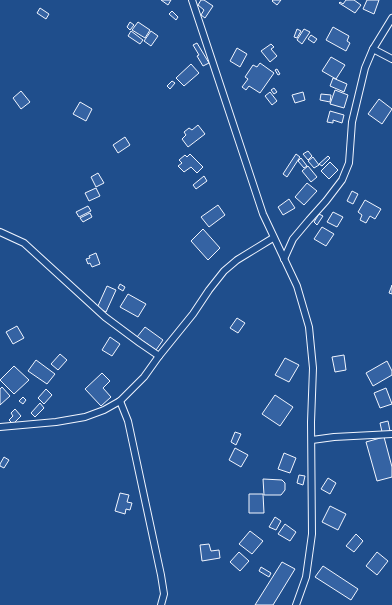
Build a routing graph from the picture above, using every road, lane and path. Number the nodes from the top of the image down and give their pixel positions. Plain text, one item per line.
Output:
1 (192, 0) edge
2 (392, 18) edge
3 (374, 49) junction
4 (392, 59) edge
5 (0, 232) edge
6 (273, 238) junction
7 (284, 259) junction
8 (159, 356) junction
9 (120, 401) junction
10 (0, 428) edge
11 (392, 434) edge
12 (312, 440) junction
13 (161, 605) edge
14 (296, 605) edge

1 - 6 street
2 - 3 street
3 - 4 street
3 - 7 street
5 - 8 street
6 - 7 street
6 - 8 street
7 - 12 street
8 - 9 street
9 - 10 street
9 - 13 street
11 - 12 street
12 - 14 street

